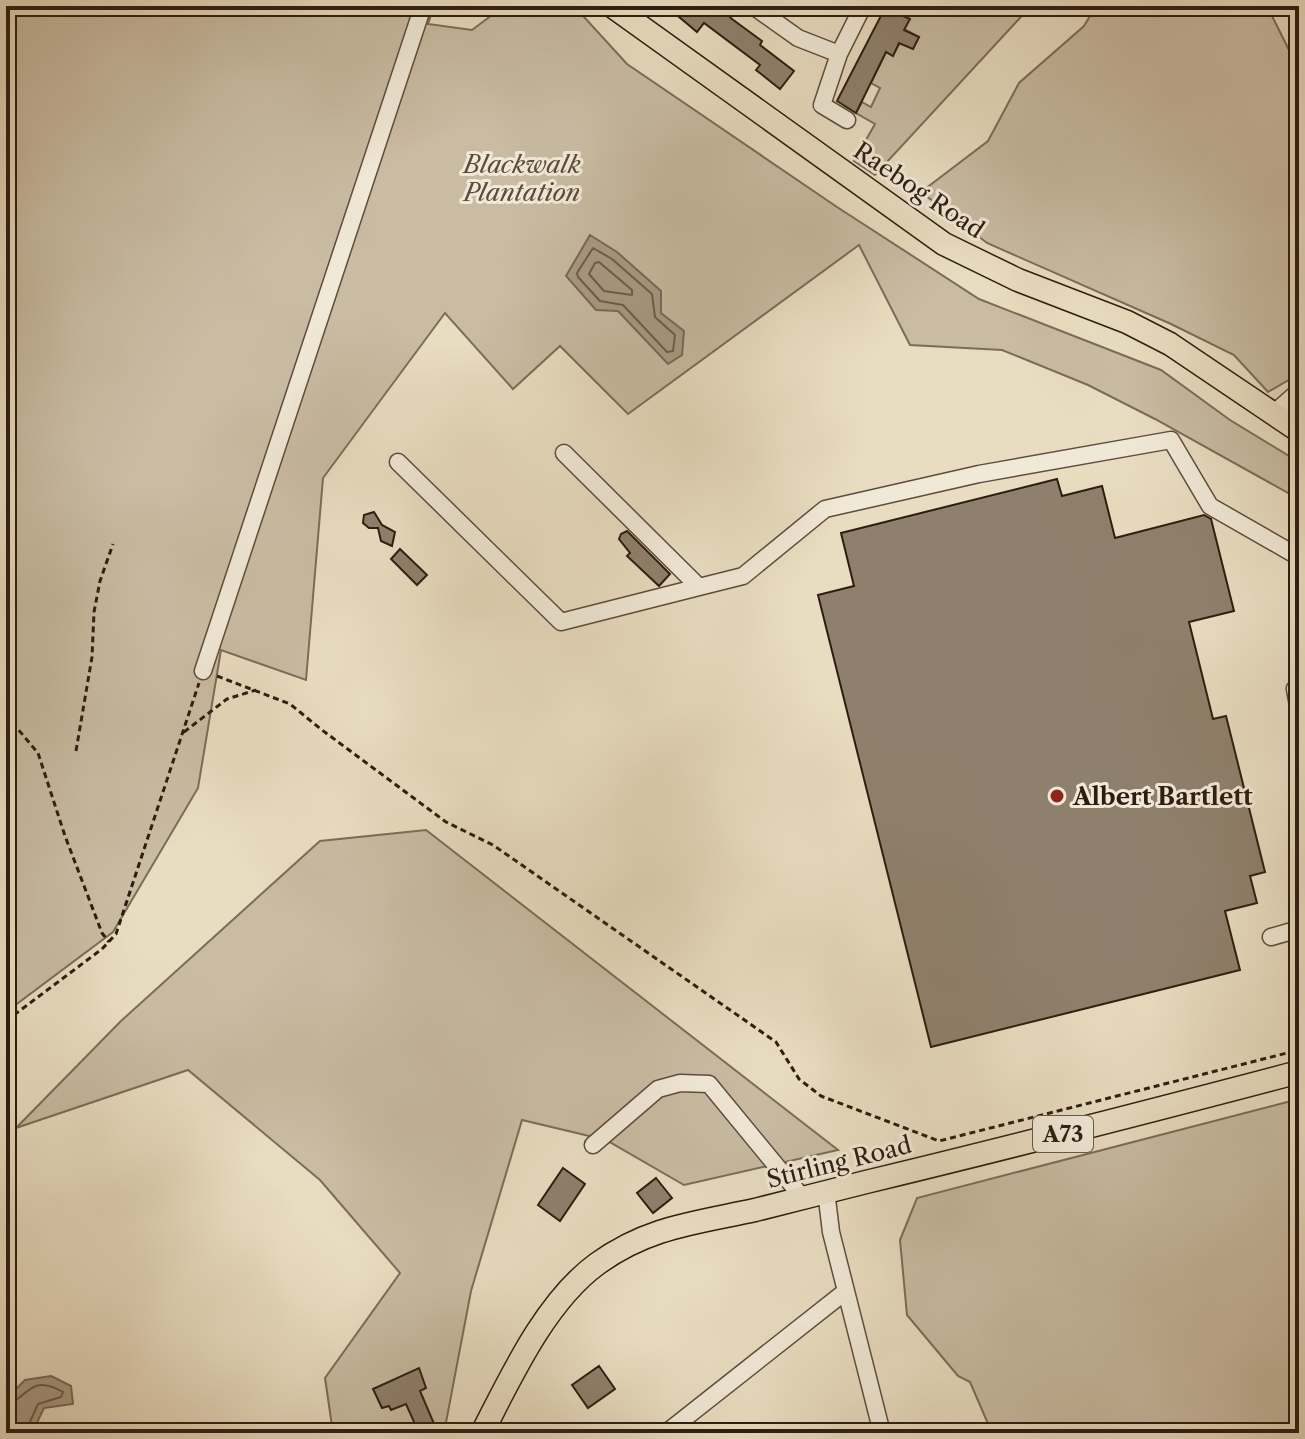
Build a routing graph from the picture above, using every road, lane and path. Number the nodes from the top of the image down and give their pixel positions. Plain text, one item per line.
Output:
1 (423, 6) edge
2 (612, 6) edge
3 (753, 6) edge
4 (863, 6) edge
5 (839, 54) junction
6 (847, 120) dead end
7 (1299, 391) edge
8 (1273, 414) junction
9 (1299, 431) edge
10 (564, 453) dead end
11 (398, 462) dead end
12 (113, 544) dead end
13 (1299, 557) edge
14 (699, 587) junction
15 (203, 671) junction
16 (1299, 687) edge
17 (257, 690) junction
18 (1299, 711) edge
19 (6, 715) edge
20 (184, 732) junction
21 (76, 751) dead end
22 (1299, 929) edge
23 (1271, 937) dead end
24 (109, 942) junction
25 (6, 1021) edge
26 (1299, 1050) edge
27 (1299, 1072) edge
28 (593, 1145) dead end
29 (826, 1191) junction
30 (802, 1197) junction
31 (846, 1291) junction
32 (482, 1433) edge
33 (666, 1433) edge
34 (882, 1433) edge

1 - 15 street
2 - 8 main road, Raebog Road
3 - 5 street
4 - 5 street
5 - 6 street
7 - 8 street
8 - 9 main road, Raebog Road
10 - 14 street
11 - 14 street
12 - 21 path
13 - 14 street
15 - 17 path
15 - 20 path
16 - 18 street
17 - 20 path
17 - 26 path
19 - 24 path
20 - 24 path
22 - 23 street
24 - 25 path
27 - 29 main road, Stirling Road / A73
28 - 30 street
29 - 30 main road, Stirling Road / A73
29 - 31 street
30 - 32 main road, Stirling Road / A73
31 - 33 street
31 - 34 street

